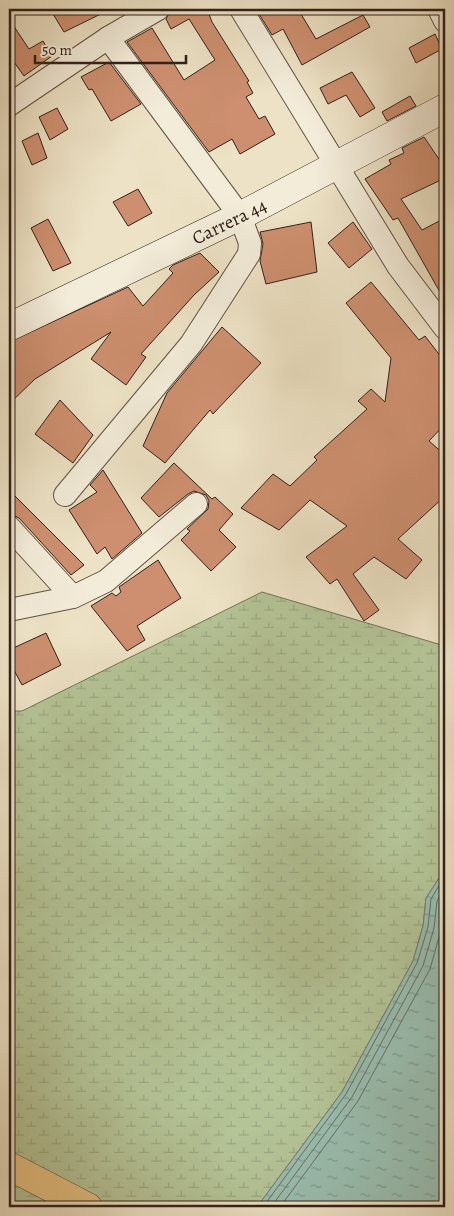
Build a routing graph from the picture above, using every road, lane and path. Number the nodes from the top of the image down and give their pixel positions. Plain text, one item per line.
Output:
1 (158, 9) edge
2 (241, 9) edge
3 (439, 9) edge
4 (445, 21) edge
5 (108, 38) junction
6 (9, 105) edge
7 (445, 108) edge
8 (337, 166) junction
9 (240, 216) junction
10 (9, 327) edge
11 (445, 328) edge
12 (65, 495) dead end
13 (196, 504) dead end
14 (9, 527) edge
15 (73, 597) junction
16 (9, 610) edge
17 (9, 1166) edge
18 (88, 1207) edge

1 - 5 street
2 - 8 street
3 - 4 street
5 - 6 street
5 - 9 street
7 - 8 main road, Carrera 44
8 - 9 main road, Carrera 44
8 - 11 street
9 - 10 main road, Carrera 44
9 - 12 street
13 - 15 street
14 - 15 street
15 - 16 street
17 - 18 main road

